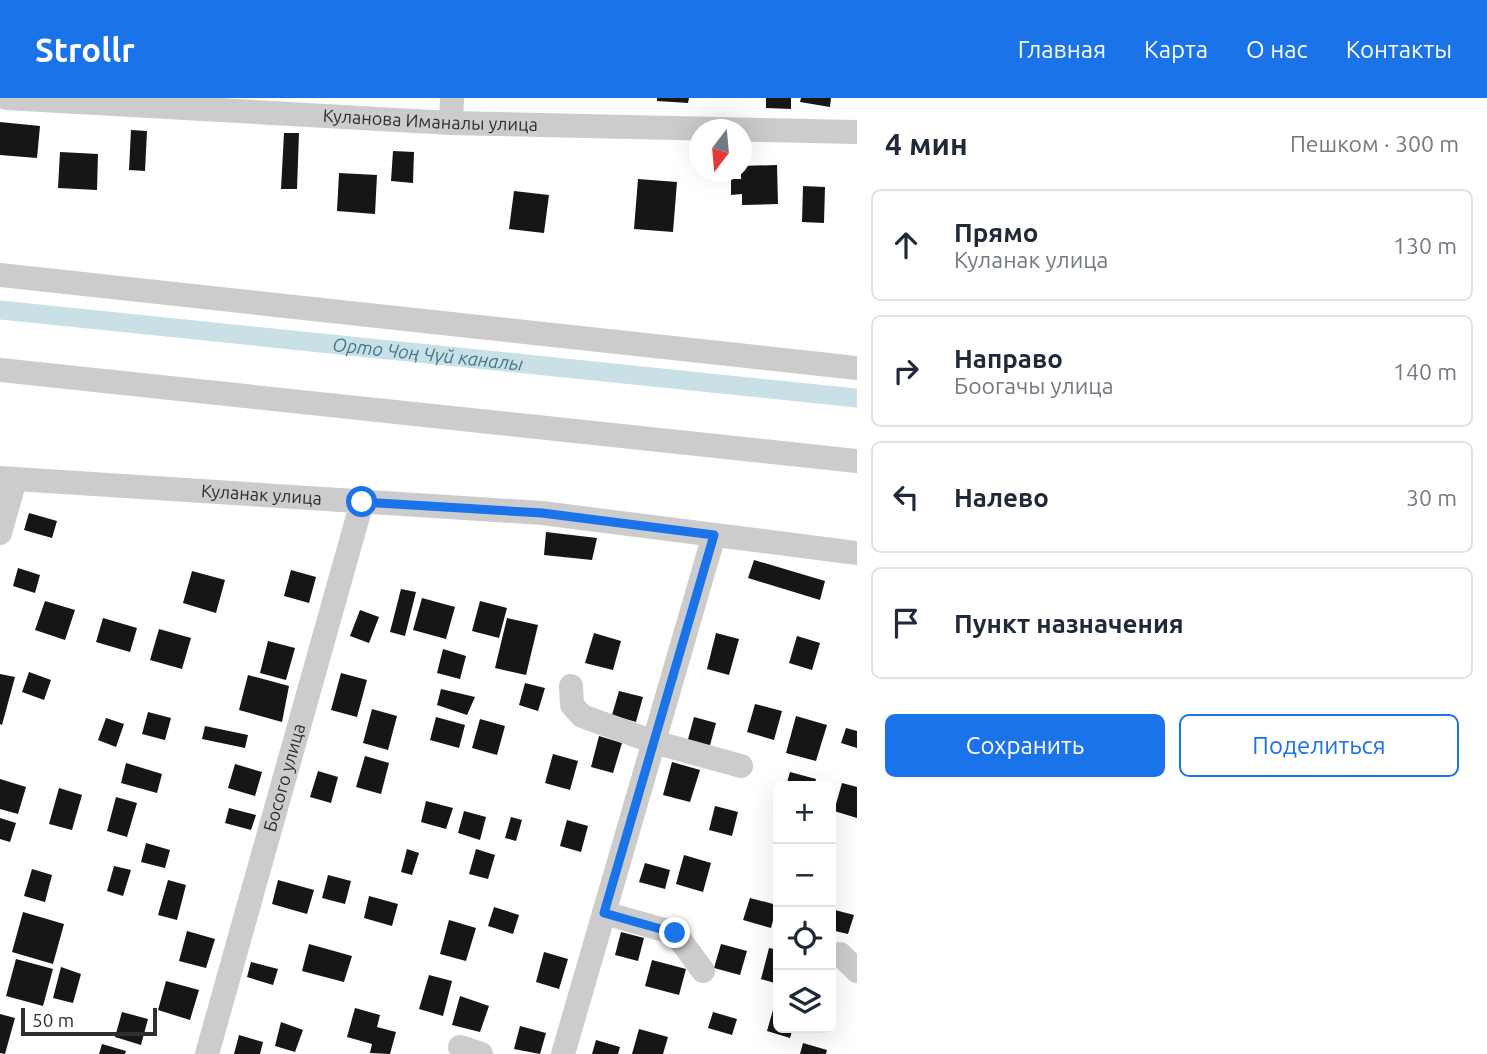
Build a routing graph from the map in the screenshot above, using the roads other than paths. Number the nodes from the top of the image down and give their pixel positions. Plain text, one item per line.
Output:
1 (6, 98) edge
2 (23, 98) edge
3 (452, 98) edge
4 (451, 123) junction
5 (857, 132) edge
6 (0, 275) edge
7 (857, 368) edge
8 (0, 370) edge
9 (857, 461) edge
10 (8, 479) edge
11 (362, 502) junction
12 (0, 533) edge
13 (714, 535) junction
14 (857, 553) edge
15 (571, 686) dead end
16 (654, 742) junction
17 (741, 766) dead end
18 (604, 913) junction
19 (703, 971) dead end
20 (207, 1054) edge
21 (563, 1054) edge

1 - 2 street, Куланова Иманалы улица
2 - 4 street, Куланова Иманалы улица
3 - 4 street
4 - 5 street, Куланова Иманалы улица
6 - 7 street
8 - 9 street
10 - 11 street, Куланак улица
10 - 12 street
11 - 13 street, Куланак улица
11 - 20 street, Босого улица
13 - 14 street, Куланак улица
13 - 16 street
15 - 16 street
16 - 17 street
16 - 18 street
18 - 19 street
18 - 21 street

